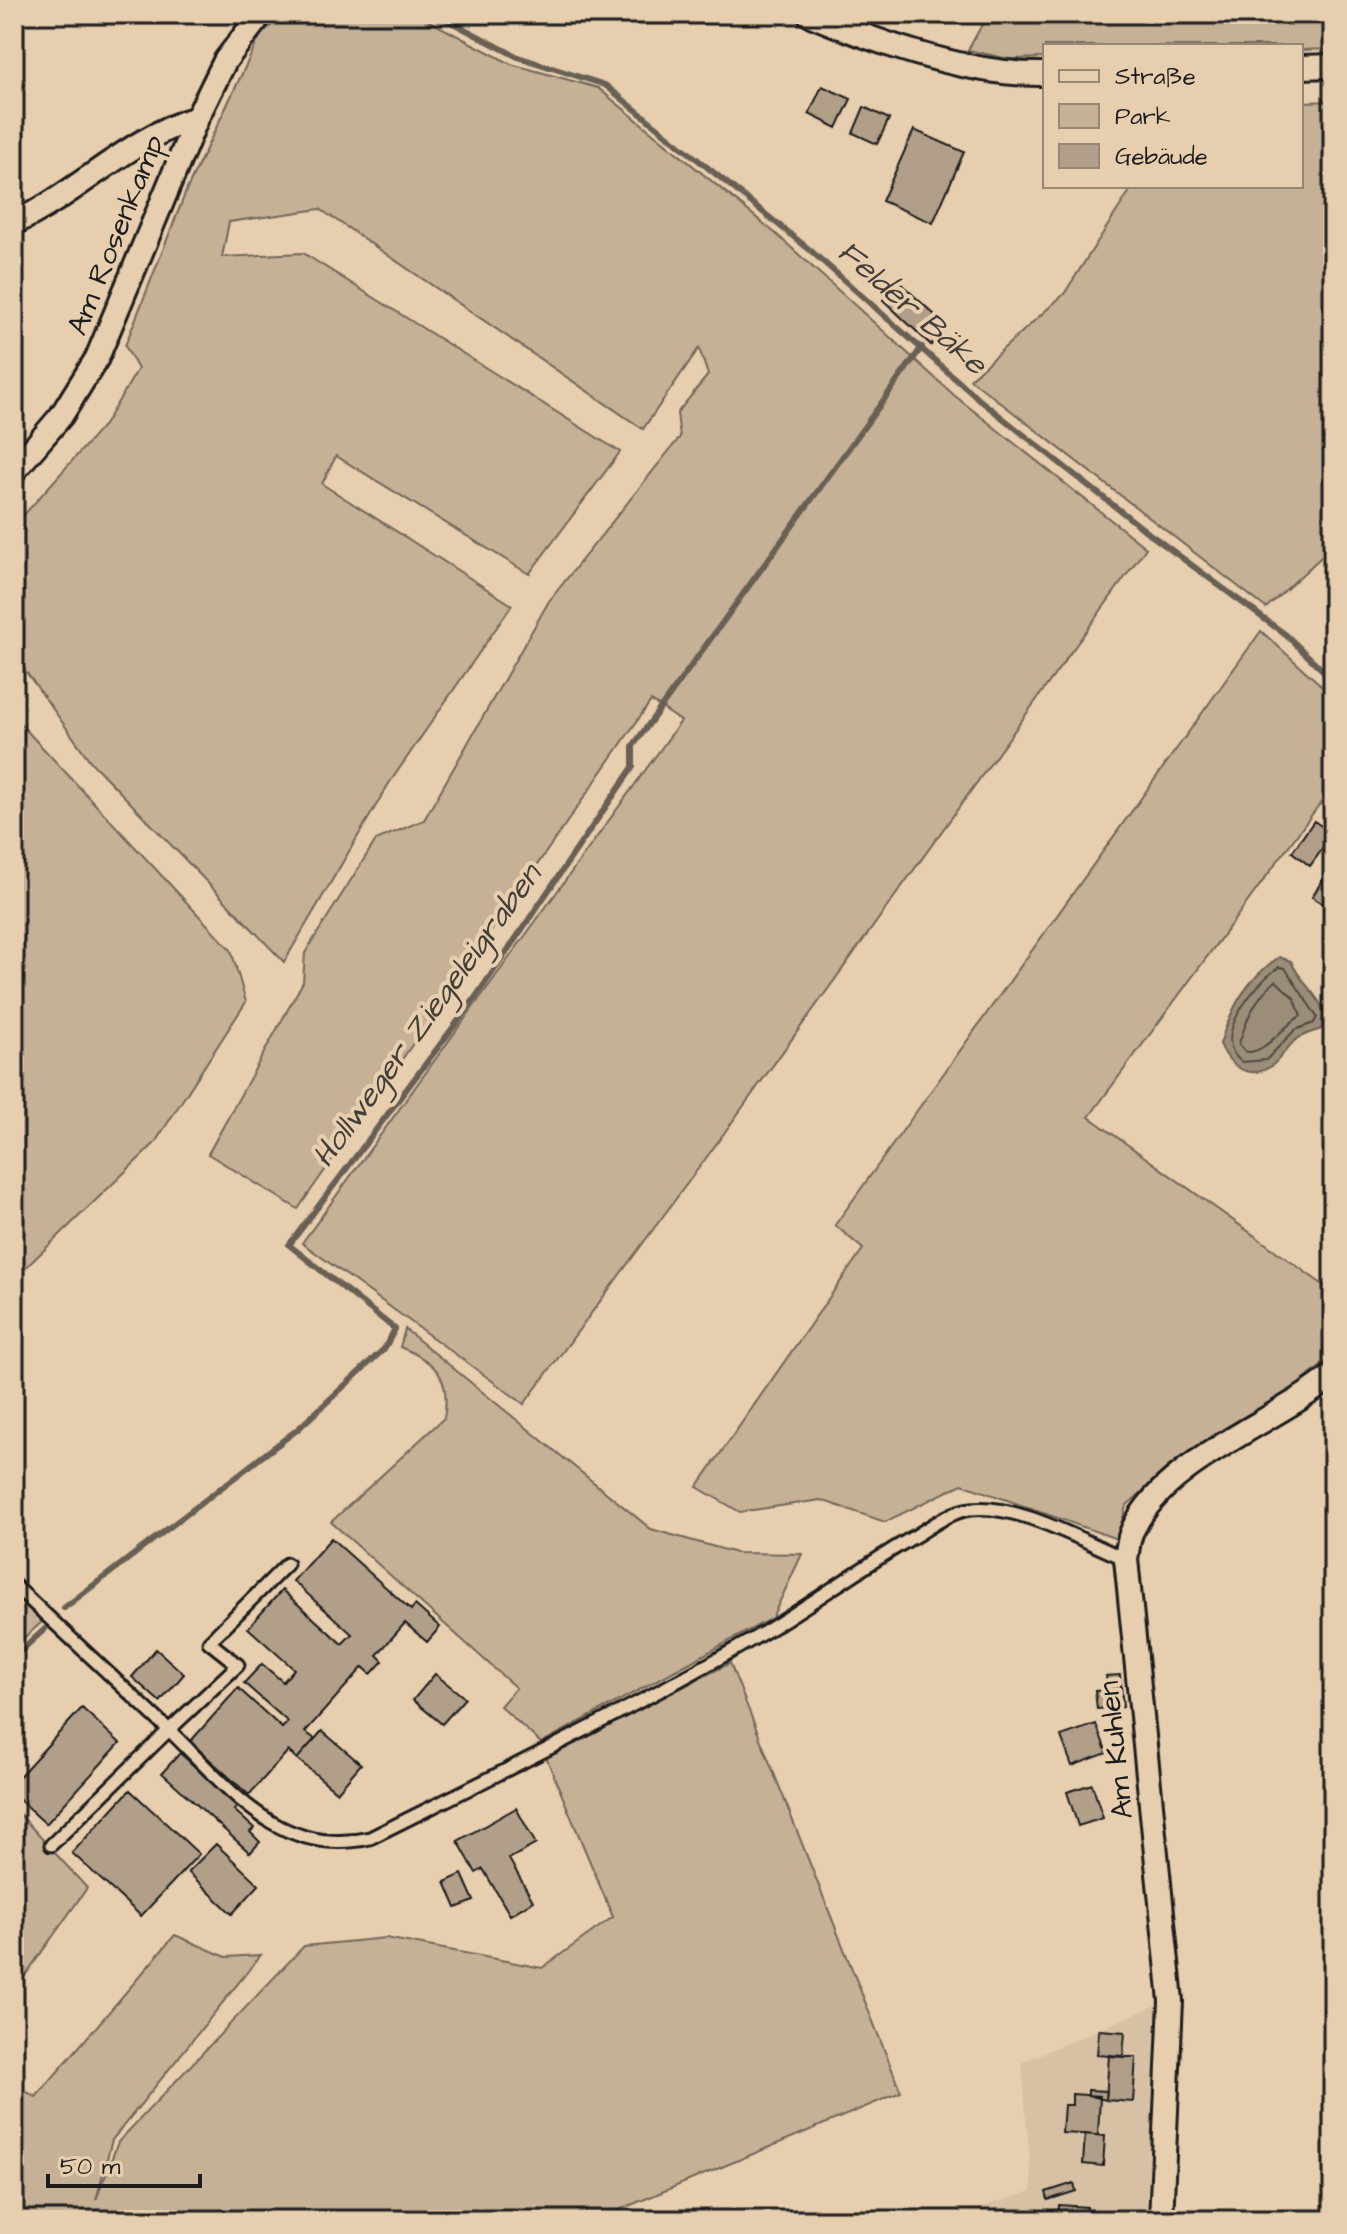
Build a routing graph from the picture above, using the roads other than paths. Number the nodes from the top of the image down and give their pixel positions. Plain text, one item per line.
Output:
1 (261, 14) edge
2 (809, 14) edge
3 (1333, 66) edge
4 (1303, 67) edge
5 (1043, 74) edge
6 (197, 118) junction
7 (14, 223) edge
8 (14, 471) edge
9 (1333, 1375) edge
10 (1126, 1559) junction
11 (287, 1564) dead end
12 (14, 1585) edge
13 (169, 1730) junction
14 (51, 1845) dead end
15 (1161, 2220) edge

1 - 6 street, Am Rosenkamp
2 - 5 street
3 - 4 street
6 - 7 street
6 - 8 street, Am Rosenkamp
9 - 10 street, Am Kuhlen
10 - 13 lane
10 - 15 street, Am Kuhlen
11 - 13 lane
12 - 13 lane
13 - 14 lane

